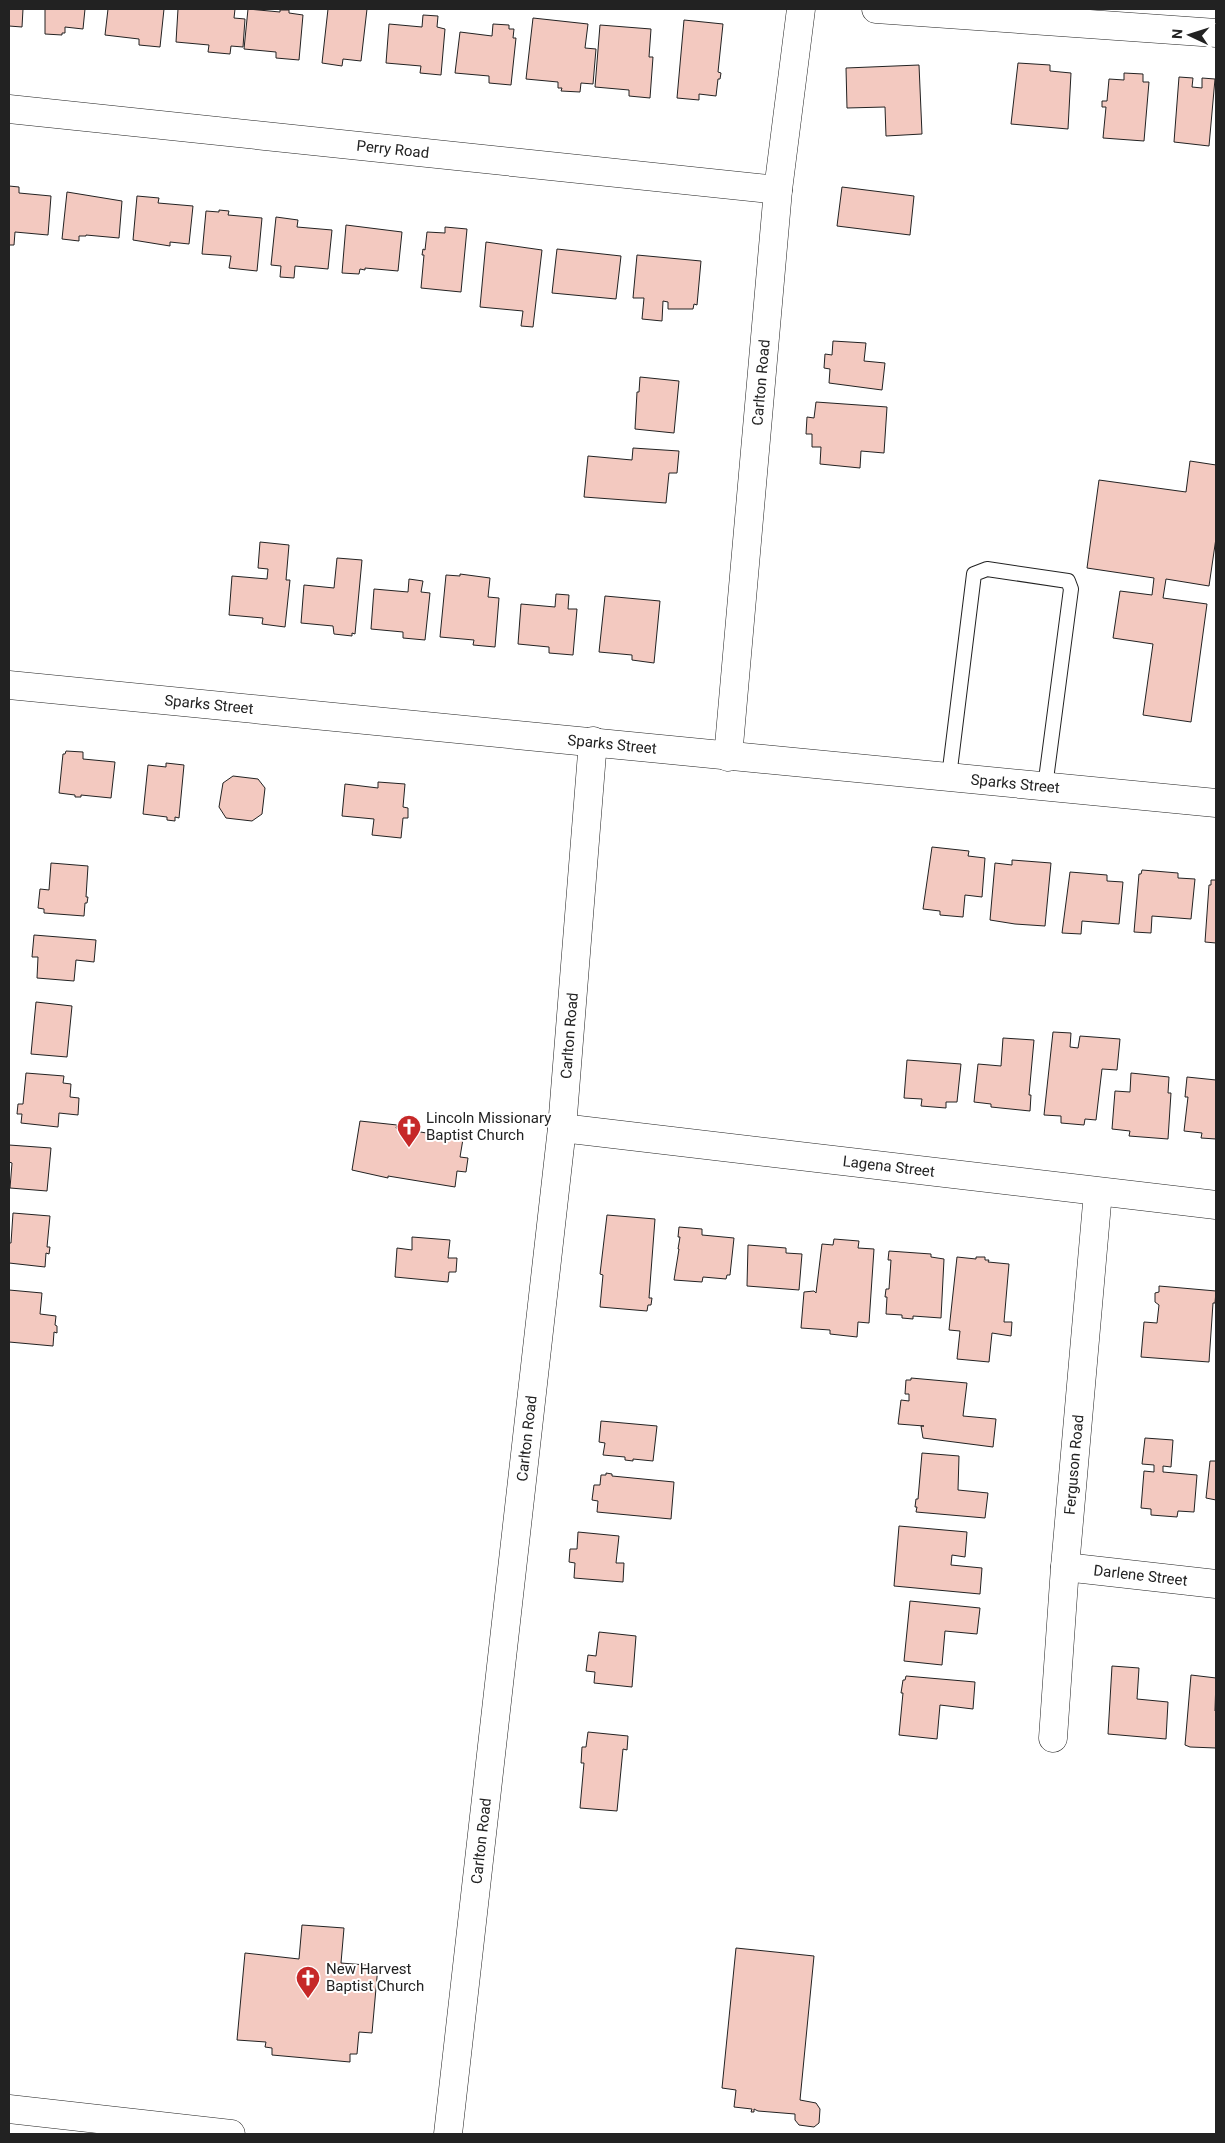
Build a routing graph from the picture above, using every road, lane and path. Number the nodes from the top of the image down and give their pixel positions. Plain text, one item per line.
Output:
1 (801, 9) edge
2 (876, 9) edge
3 (1216, 33) edge
4 (9, 110) edge
5 (778, 190) junction
6 (9, 686) edge
7 (593, 741) junction
8 (728, 757) junction
9 (949, 777) junction
10 (1045, 786) junction
11 (1216, 803) edge
12 (562, 1128) junction
13 (1098, 1192) junction
14 (1216, 1204) edge
15 (1065, 1567) junction
16 (1216, 1584) edge
17 (1053, 1738) dead end
18 (9, 2109) edge
19 (231, 2134) edge
20 (448, 2134) edge

1 - 5 street, Carlton Road
2 - 3 street
4 - 5 street, Perry Road
5 - 8 street, Carlton Road
6 - 7 street, Sparks Street
7 - 8 street, Sparks Street
7 - 12 street, Carlton Road
8 - 9 street, Sparks Street
9 - 10 street, Sparks Street
9 - 10 lane
10 - 11 street, Sparks Street
12 - 13 street, Lagena Street
12 - 20 street, Carlton Road
13 - 14 street, Lagena Street
13 - 15 street, Ferguson Road
15 - 16 street, Darlene Street
15 - 17 street, Ferguson Road
18 - 19 street

